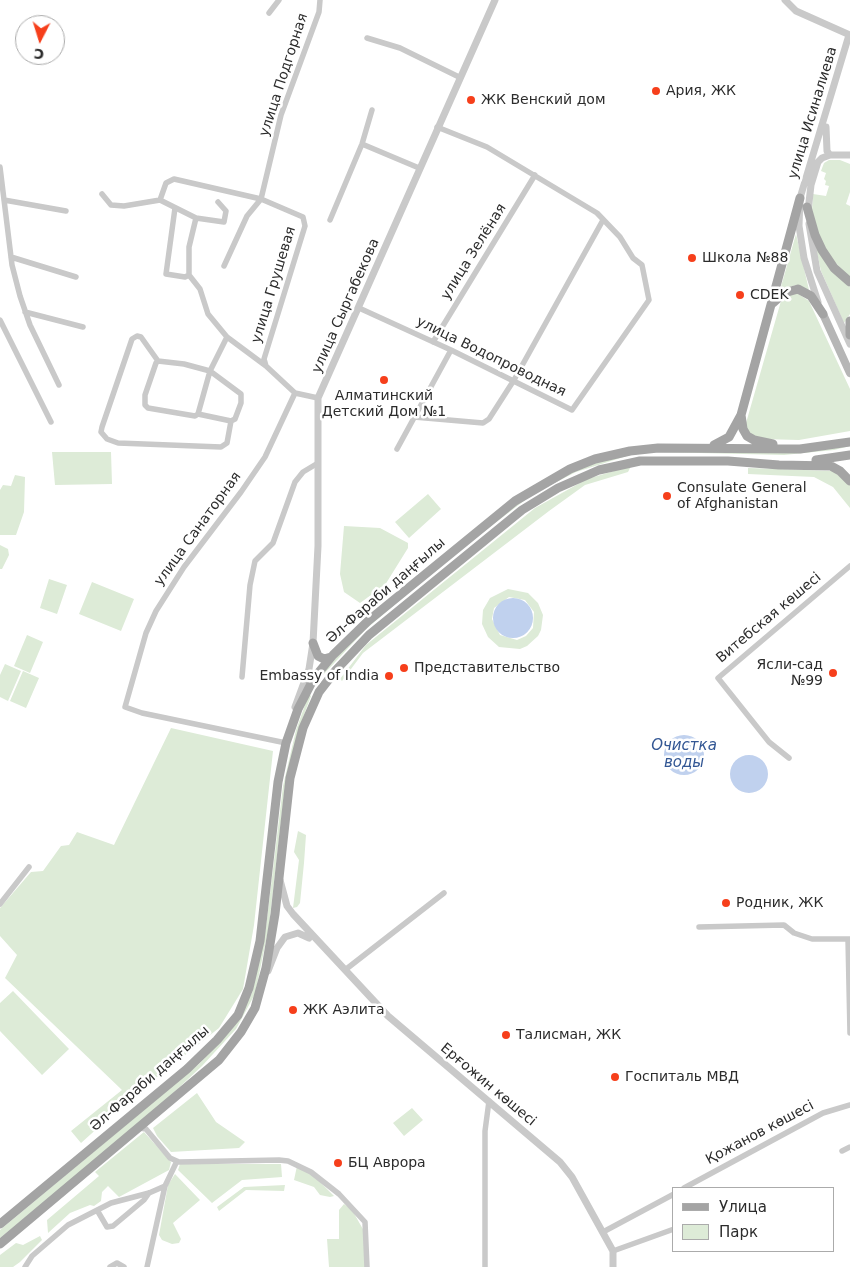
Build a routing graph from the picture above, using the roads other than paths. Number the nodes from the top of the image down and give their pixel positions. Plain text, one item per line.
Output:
1 (279, 0) edge
2 (320, 0) edge
3 (495, 0) edge
4 (785, 0) edge
5 (269, 13) dead end
6 (850, 35) edge
7 (368, 38) dead end
8 (459, 77) junction
9 (372, 110) dead end
10 (826, 114) junction
11 (437, 127) junction
12 (362, 144) junction
13 (830, 155) junction
14 (850, 155) edge
15 (0, 167) edge
16 (419, 168) junction
17 (535, 175) junction
18 (102, 194) dead end
19 (800, 198) junction
20 (261, 199) junction
21 (4, 200) junction
22 (160, 200) junction
23 (218, 202) dead end
24 (807, 207) junction
25 (175, 208) junction
26 (66, 211) dead end
27 (196, 218) junction
28 (330, 220) dead end
29 (603, 220) junction
30 (11, 257) junction
31 (224, 266) dead end
32 (188, 275) junction
33 (76, 277) dead end
34 (850, 282) edge
35 (773, 303) junction
36 (359, 308) junction
37 (25, 312) junction
38 (823, 314) junction
39 (0, 320) edge
40 (850, 321) edge
41 (83, 327) dead end
42 (850, 336) edge
43 (227, 337) junction
44 (433, 342) junction
45 (850, 344) edge
46 (451, 350) junction
47 (158, 361) junction
48 (266, 366) junction
49 (210, 371) junction
50 (850, 373) edge
51 (514, 380) junction
52 (59, 385) dead end
53 (295, 393) junction
54 (318, 398) junction
55 (198, 414) junction
56 (741, 415) junction
57 (414, 417) junction
58 (231, 421) junction
59 (51, 422) dead end
60 (850, 442) edge
61 (833, 445) junction
62 (703, 448) junction
63 (397, 449) dead end
64 (850, 455) edge
65 (728, 461) junction
66 (318, 463) junction
67 (850, 481) edge
68 (850, 566) edge
69 (313, 643) junction
70 (331, 657) junction
71 (242, 677) dead end
72 (286, 743) junction
73 (789, 758) dead end
74 (30, 867) dead end
75 (279, 878) junction
76 (444, 893) dead end
77 (0, 904) edge
78 (699, 927) dead end
79 (849, 939) edge
80 (317, 943) junction
81 (345, 970) junction
82 (260, 995) junction
83 (850, 1033) edge
84 (489, 1101) junction
85 (850, 1105) edge
86 (147, 1121) junction
87 (139, 1128) junction
88 (850, 1147) edge
89 (842, 1150) dead end
90 (175, 1160) junction
91 (165, 1186) junction
92 (686, 1187) edge
93 (149, 1193) junction
94 (672, 1195) edge
95 (97, 1210) junction
96 (0, 1224) edge
97 (672, 1230) edge
98 (603, 1232) junction
99 (0, 1244) edge
100 (613, 1251) junction
101 (25, 1267) edge
102 (110, 1267) edge
103 (124, 1267) edge
104 (147, 1267) edge
105 (367, 1267) edge
106 (485, 1267) edge
107 (614, 1267) edge

1 - 5 street
2 - 20 street, улица Подгорная
3 - 8 street, улица Сыргабекова
4 - 6 street
6 - 10 street, улица Исиналиева
7 - 8 street
8 - 11 street, улица Сыргабекова
9 - 12 street
10 - 13 street
10 - 19 street, улица Исиналиева
11 - 16 street, улица Сыргабекова
11 - 17 street
12 - 16 street
12 - 28 street
13 - 14 street, улица Исиналиева
13 - 24 street, улица Исиналиева
15 - 21 street
16 - 36 street, улица Сыргабекова
17 - 29 street
17 - 44 street, улица Зелёная
18 - 22 street
19 - 35 main road
19 - 38 street, улица Исиналиева
20 - 22 street, улица Грушевая
20 - 31 street, улица Подгорная
20 - 48 street, улица Грушевая
21 - 26 street
21 - 30 street
22 - 25 street
23 - 27 street
24 - 34 main road
24 - 45 street, улица Исиналиева
25 - 27 street
25 - 32 street
27 - 32 street
29 - 51 street
29 - 51 street, улица Водопроводная
30 - 33 street
30 - 37 street
32 - 43 street
35 - 38 main road
35 - 56 main road
36 - 44 street, улица Водопроводная
36 - 54 street, улица Сыргабекова
37 - 41 street
37 - 52 street
38 - 50 main road
39 - 59 street
40 - 42 main road
43 - 48 street
43 - 49 street
44 - 46 street, улица Водопроводная
46 - 51 street, улица Водопроводная
46 - 57 street
47 - 49 street
47 - 55 street
47 - 58 street
48 - 53 street
49 - 55 street
49 - 58 street
51 - 57 street
53 - 54 street
53 - 72 street, улица Санаторная
54 - 66 street, улица Сыргабекова
55 - 58 street
56 - 61 main road
56 - 62 main road
57 - 63 street
60 - 61 main road
61 - 62 main road, Әл-Фараби даңғылы
62 - 70 main road, Әл-Фараби даңғылы
64 - 65 main road
65 - 67 main road
65 - 75 main road, Әл-Фараби даңғылы
66 - 69 street, улица Сыргабекова
66 - 71 street
68 - 73 street, Витебская көшесі
69 - 70 main road
69 - 72 street, улица Сыргабекова
70 - 72 main road, Әл-Фараби даңғылы
72 - 96 main road, Әл-Фараби даңғылы
74 - 77 street
75 - 80 street, Ерғожин көшесі
75 - 82 main road, Әл-Фараби даңғылы
76 - 81 street
78 - 79 street
79 - 83 street
80 - 81 street, Ерғожин көшесі
80 - 82 street, Ерғожин көшесі
81 - 84 street, Ерғожин көшесі
82 - 86 main road, Әл-Фараби даңғылы
84 - 98 street, Ерғожин көшесі
84 - 106 street
85 - 92 street, Қожанов көшесі
86 - 87 main road, Әл-Фараби даңғылы
86 - 90 street
87 - 90 street
87 - 99 main road, Әл-Фараби даңғылы
88 - 89 street
90 - 91 street
90 - 105 street
91 - 93 street
91 - 104 street
93 - 95 street
93 - 95 street
94 - 98 street
95 - 101 street
97 - 100 street
98 - 100 street, Ерғожин көшесі
100 - 107 street, Ерғожин көшесі
102 - 103 street

